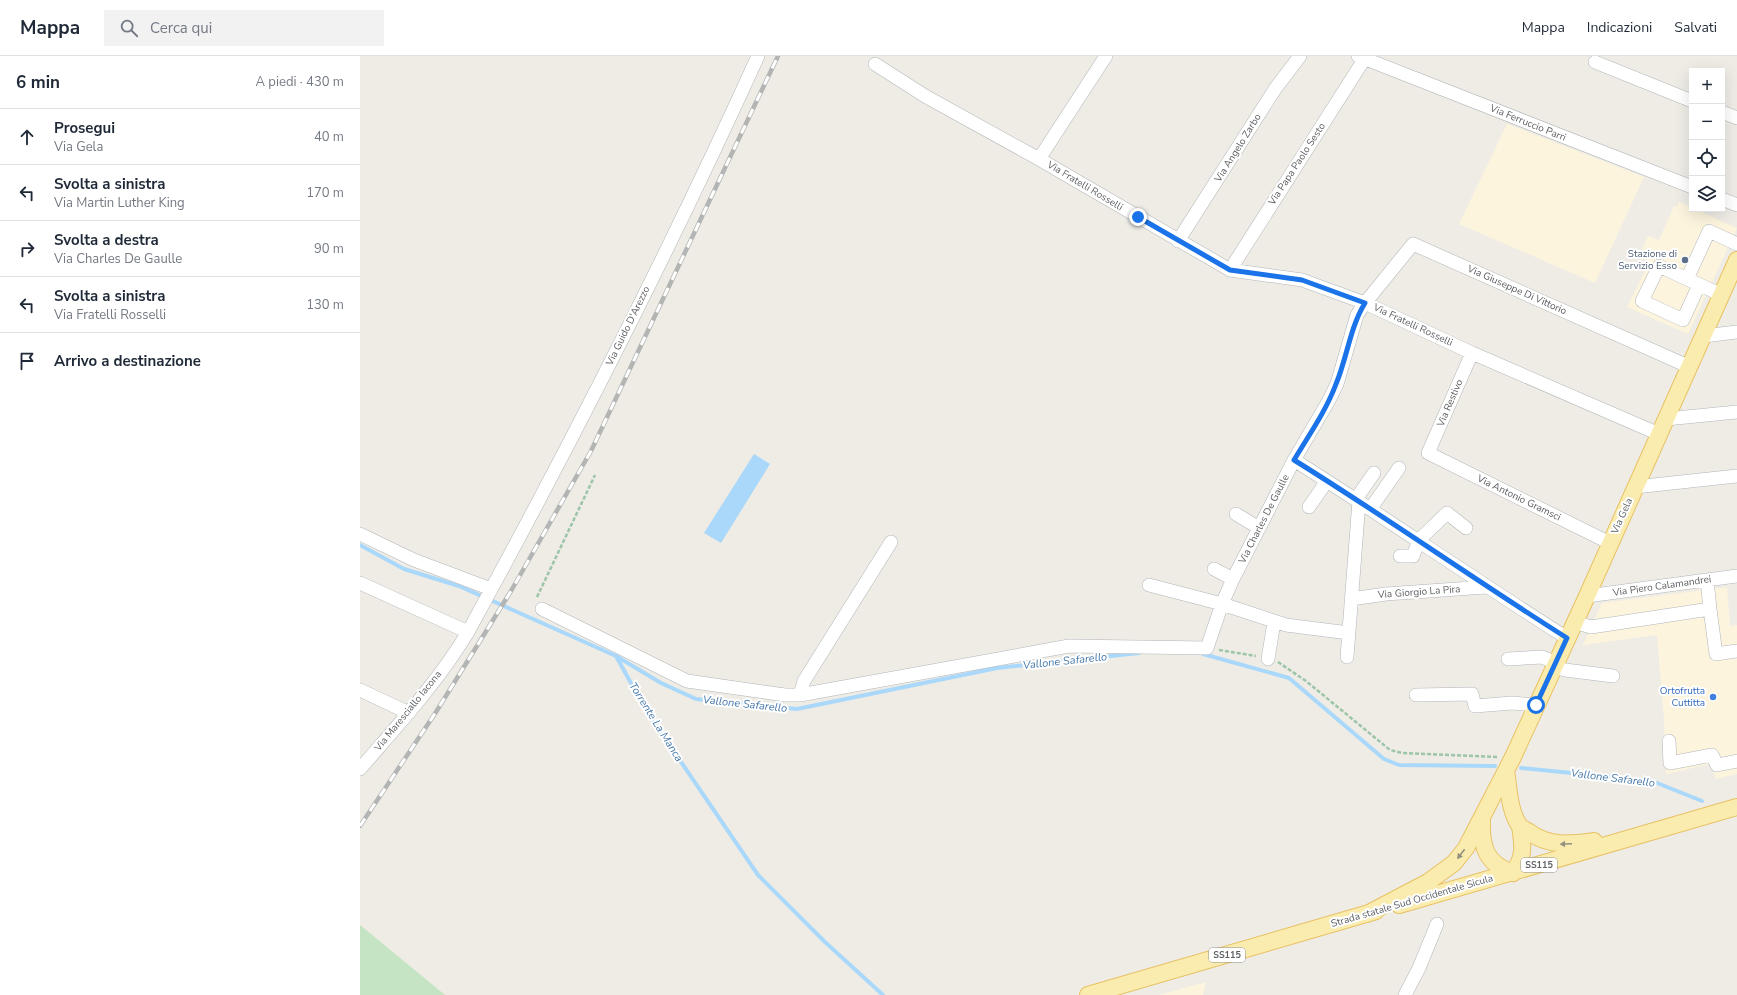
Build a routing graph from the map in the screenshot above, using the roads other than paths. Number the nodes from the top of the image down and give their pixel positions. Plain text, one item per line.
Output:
1 (758, 56) edge
2 (1106, 56) edge
3 (1300, 56) edge
4 (1361, 57) edge
5 (1595, 62) dead end
6 (875, 64) dead end
7 (1689, 99) edge
8 (1725, 113) edge
9 (1737, 118) edge
10 (1040, 159) junction
11 (1689, 186) edge
12 (1725, 200) edge
13 (1737, 205) edge
14 (1178, 241) junction
15 (1737, 244) edge
16 (1737, 260) edge
17 (1230, 270) junction
18 (1687, 279) junction
19 (1699, 285) junction
20 (1722, 295) junction
21 (1365, 303) junction
22 (1737, 332) edge
23 (1704, 336) junction
24 (1472, 352) junction
25 (1690, 367) junction
26 (1737, 412) edge
27 (1666, 419) junction
28 (1659, 434) junction
29 (1428, 453) joint
30 (1294, 460) junction
31 (1399, 468) dead end
32 (1374, 473) dead end
33 (1737, 476) edge
34 (1327, 480) junction
35 (1635, 487) junction
36 (1358, 500) junction
37 (1309, 507) dead end
38 (1371, 508) junction
39 (1236, 514) dead end
40 (1258, 528) junction
41 (1466, 528) dead end
42 (360, 534) edge
43 (1419, 540) junction
44 (891, 542) dead end
45 (1610, 544) junction
46 (1400, 556) dead end
47 (1214, 569) dead end
48 (1737, 576) edge
49 (1233, 579) junction
50 (1707, 580) junction
51 (360, 583) edge
52 (1149, 585) dead end
53 (1486, 587) junction
54 (491, 591) junction
55 (1587, 596) junction
56 (1351, 599) junction
57 (1222, 604) junction
58 (542, 609) road end
59 (1710, 610) junction
60 (479, 612) joint
61 (1274, 622) junction
62 (1574, 622) junction
63 (468, 632) junction
64 (1349, 633) junction
65 (1567, 638) junction
66 (1737, 651) edge
67 (1347, 658) dead end
68 (1268, 659) road end
69 (1508, 659) dead end
70 (1555, 665) junction
71 (1613, 676) dead end
72 (360, 690) edge
73 (800, 695) junction
74 (1416, 695) dead end
75 (1536, 705) junction
76 (409, 712) junction
77 (1669, 741) dead end
78 (1737, 761) edge
79 (1509, 764) junction
80 (360, 769) edge
81 (1737, 807) edge
82 (1482, 816) junction
83 (1520, 826) junction
84 (1646, 833) junction
85 (1513, 873) junction
86 (1367, 914) junction
87 (1437, 924) dead end
88 (1088, 995) edge
89 (1405, 995) edge

1 - 54 street, Via Guido D'Arezzo
2 - 10 street
3 - 14 street, Via Angelo Zarbo
4 - 11 street, Via Ferruccio Parri
4 - 17 street, Via Papa Paolo Sesto
5 - 7 street
6 - 10 street, Via Fratelli Rosselli
8 - 9 street
10 - 14 street, Via Fratelli Rosselli
12 - 13 street
14 - 17 street, Via Fratelli Rosselli
15 - 18 street
16 - 20 main road, Via Gela
17 - 21 street, Via Fratelli Rosselli
18 - 19 street
18 - 19 street
19 - 20 street
20 - 23 main road, Via Gela
21 - 24 street, Via Fratelli Rosselli
21 - 25 street, Via Giuseppe Di Vittorio
21 - 30 street, Via Charles De Gaulle
22 - 23 street
23 - 25 main road, Via Gela
24 - 28 street, Via Fratelli Rosselli
24 - 29 street, Via Restivo
25 - 27 main road, Via Gela
26 - 27 street
27 - 28 main road, Via Gela
28 - 35 main road, Via Gela
29 - 45 street, Via Antonio Gramsci
30 - 34 street
30 - 40 street, Via Charles De Gaulle
31 - 38 street
32 - 36 street
33 - 35 street
34 - 36 street
34 - 37 street
35 - 45 main road, Via Gela
36 - 38 street
36 - 56 street
38 - 43 street
39 - 40 street
40 - 49 street, Via Charles De Gaulle
41 - 43 street
42 - 54 street
43 - 46 street
43 - 53 street
44 - 73 street
45 - 55 main road, Via Gela
47 - 49 street
48 - 50 street, Via Piero Calamandrei
49 - 57 street, Via Charles De Gaulle
50 - 55 street, Via Piero Calamandrei
50 - 59 street
51 - 63 street
52 - 57 street
53 - 56 street, Via Giorgio La Pira
53 - 65 street
54 - 60 street, Via Guido D'Arezzo
55 - 62 main road, Via Gela
56 - 64 street
57 - 61 street
57 - 73 street, Via Charles De Gaulle
58 - 73 street
59 - 62 street
59 - 66 street
60 - 63 street, Via Maresciallo Iacona
61 - 64 street
61 - 68 street
62 - 65 main road, Via Gela
63 - 76 street, Via Maresciallo Iacona
64 - 67 street
65 - 70 main road, Via Gela
69 - 70 street
70 - 71 street
70 - 75 main road, Via Gela
72 - 76 street
74 - 75 street
75 - 79 main road, Via Gela
76 - 80 street, Via Maresciallo Iacona
77 - 78 street
79 - 82 main road, Via Gela
79 - 83 main road
81 - 84 main road, Strada statale Sud Occidentale Sicula / SS115
82 - 85 main road
82 -> 86 main road, Via Gela
84 -> 83 main road
83 - 85 main road
84 - 85 main road, Strada statale Sud Occidentale Sicula / SS115
85 - 86 main road, Strada statale Sud Occidentale Sicula / SS115
86 - 88 main road, Strada statale Sud Occidentale Sicula / SS115
87 - 89 street

